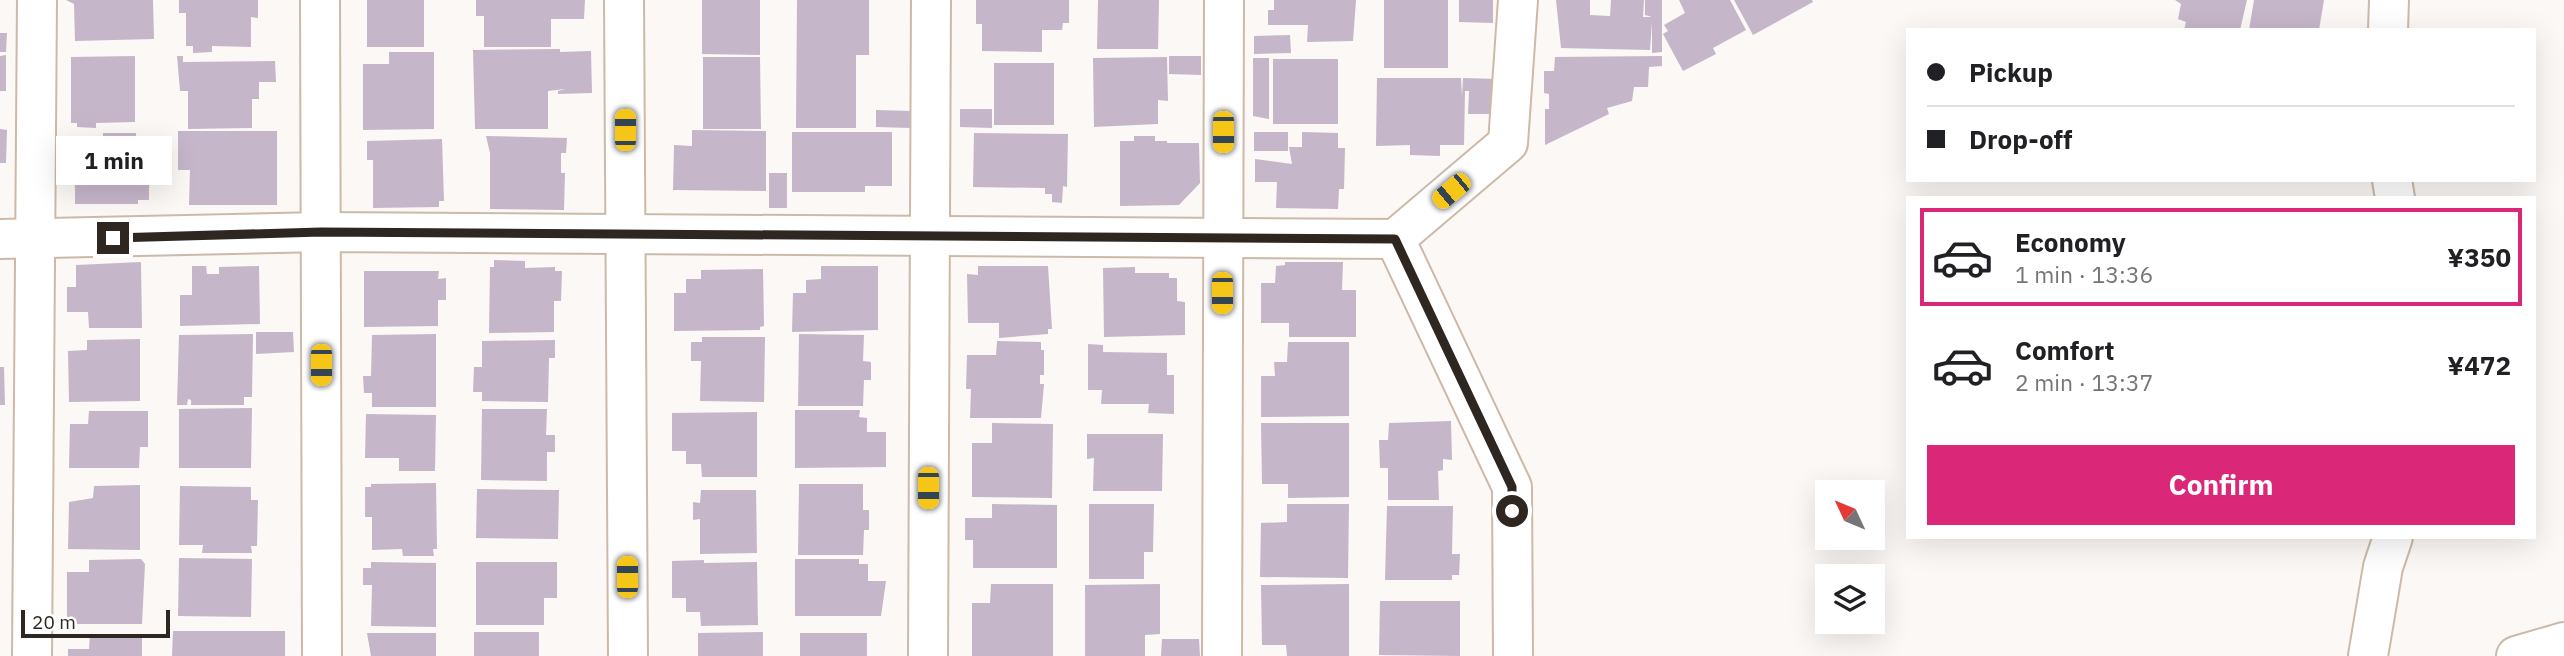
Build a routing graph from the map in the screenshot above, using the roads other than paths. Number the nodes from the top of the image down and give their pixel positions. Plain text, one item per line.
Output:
1 (37, 0) edge
2 (320, 0) edge
3 (624, 0) edge
4 (931, 0) edge
5 (1224, 0) edge
6 (1518, 0) edge
7 (2389, 0) edge
8 (2388, 28) edge
9 (321, 232) junction
10 (626, 234) junction
11 (929, 237) junction
12 (1222, 237) junction
13 (18, 239) edge
14 (1395, 239) junction
15 (2392, 539) edge
16 (2564, 642) edge
17 (32, 656) edge
18 (322, 656) edge
19 (628, 656) edge
20 (928, 656) edge
21 (1222, 656) edge
22 (1513, 656) edge
23 (2368, 656) edge
24 (2516, 656) edge

1 - 13 street
2 - 9 street
3 - 10 street
4 - 11 street
5 - 12 street
6 - 14 street
7 - 8 street
9 - 10 street
9 - 13 street
9 - 18 street
10 - 11 street
10 - 19 street
11 - 12 street
11 - 20 street
12 - 14 street
12 - 21 street
13 - 17 street
14 - 22 street
15 - 23 street
16 - 24 street

